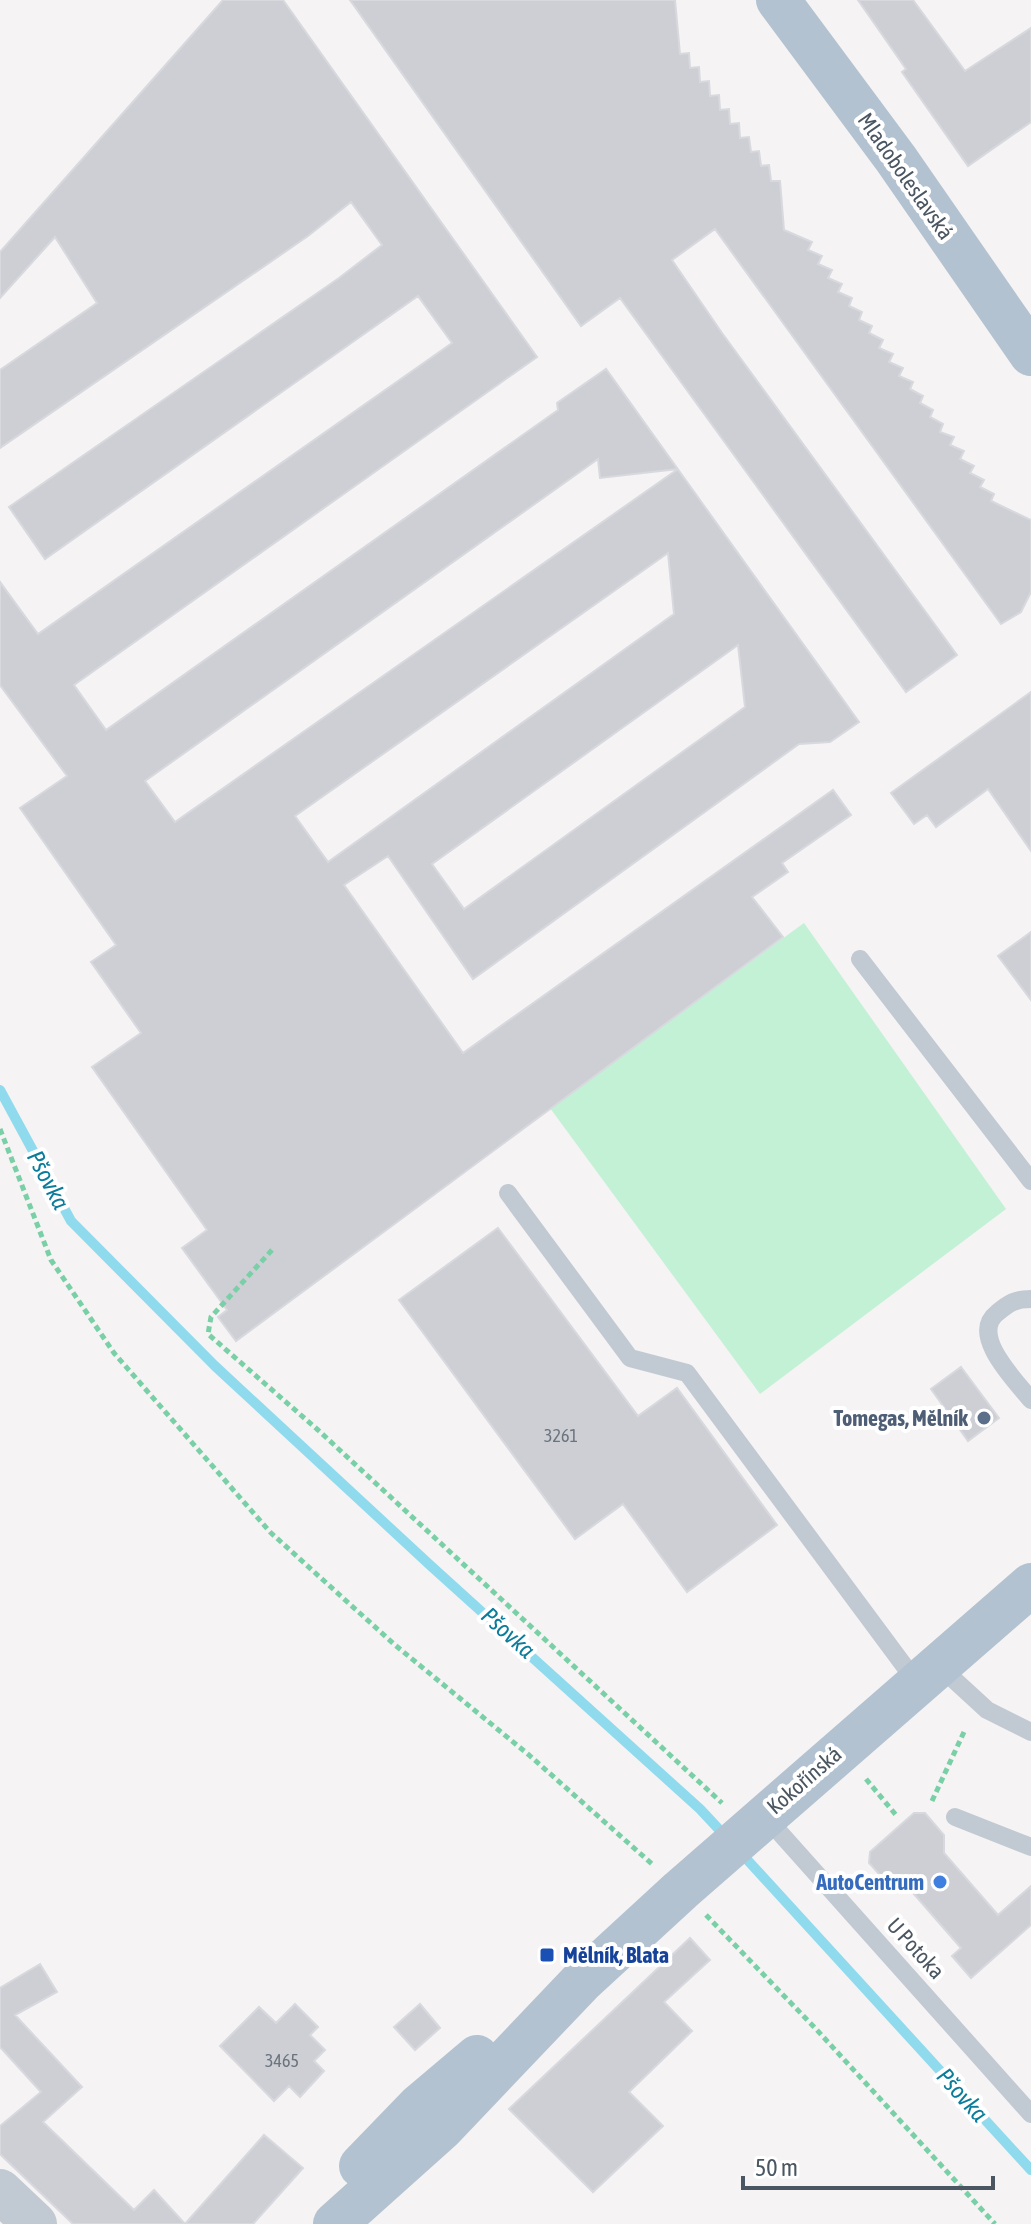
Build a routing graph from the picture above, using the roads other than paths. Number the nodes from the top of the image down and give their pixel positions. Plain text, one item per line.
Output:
1 (778, 0) edge
2 (1031, 354) edge
3 (860, 959) dead end
4 (1031, 1181) edge
5 (508, 1193) dead end
6 (1031, 1299) edge
7 (1031, 1400) edge
8 (1031, 1585) edge
9 (927, 1674) junction
10 (1031, 1732) edge
11 (955, 1817) dead end
12 (756, 1823) junction
13 (1031, 1847) edge
14 (582, 1981) junction
15 (1031, 2114) edge
16 (0, 2191) edge
17 (35, 2224) edge
18 (306, 2224) edge
19 (335, 2224) edge

1 - 2 main road, Mladoboleslavská
3 - 4 lane
5 - 9 lane
6 - 7 lane
8 - 9 main road, Kokořínská
9 - 10 lane
9 - 12 main road, Kokořínská
11 - 13 lane
12 - 14 main road, Kokořínská
12 - 15 lane, U Potoka
14 - 18 main road, Kokořínská
14 - 19 main road, Kokořínská
16 - 17 street

